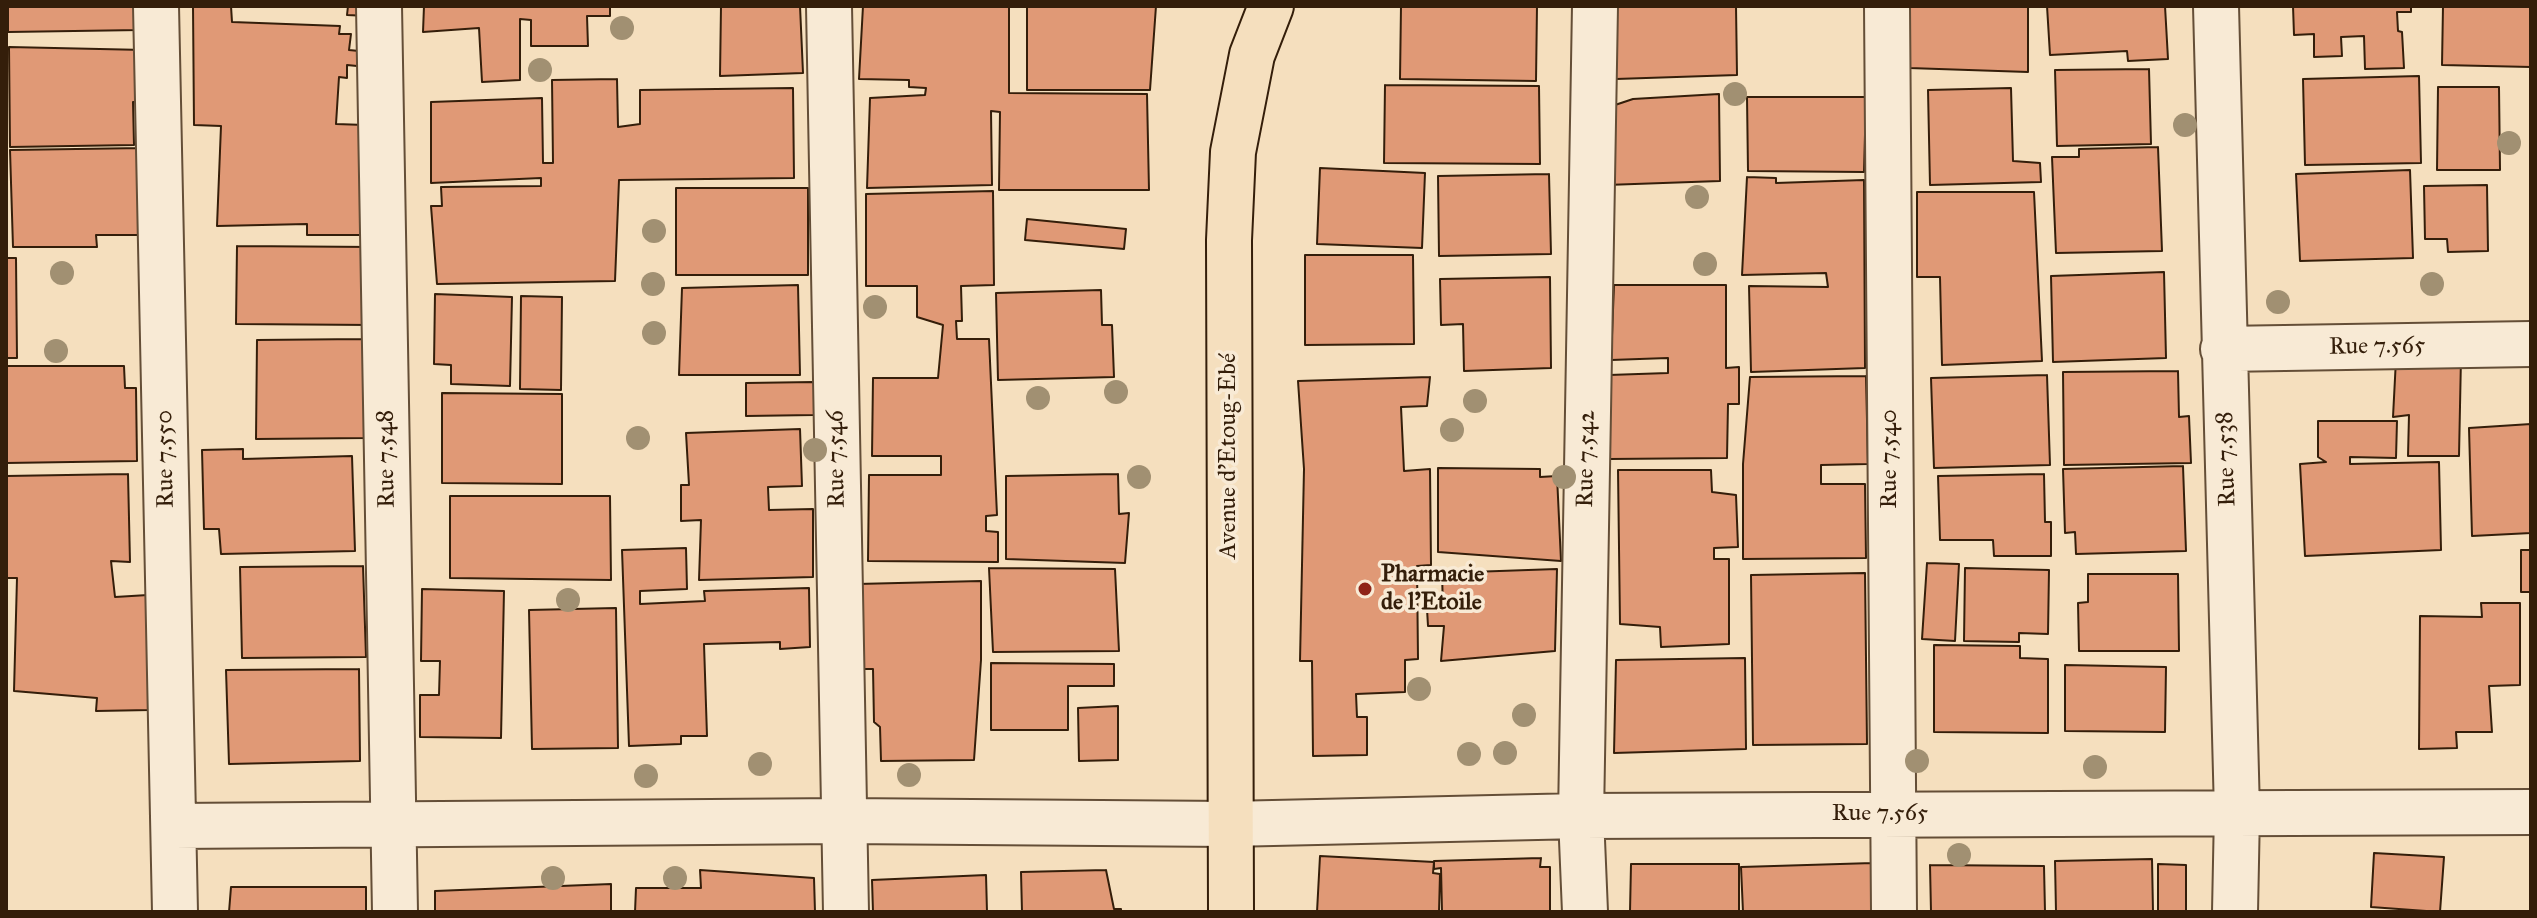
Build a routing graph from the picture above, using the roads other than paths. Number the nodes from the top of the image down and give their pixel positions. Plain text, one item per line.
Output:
1 (156, 6) edge
2 (379, 6) edge
3 (829, 6) edge
4 (1271, 6) edge
5 (1595, 6) edge
6 (1887, 6) edge
7 (2216, 6) edge
8 (2531, 344) edge
9 (2223, 349) junction
10 (2237, 812) junction
11 (2531, 812) edge
12 (1893, 814) junction
13 (1581, 816) junction
14 (844, 821) junction
15 (1229, 824) junction
16 (393, 825) junction
17 (174, 826) junction
18 (175, 912) edge
19 (395, 912) edge
20 (846, 912) edge
21 (1231, 912) edge
22 (1585, 912) edge
23 (1894, 912) edge
24 (2235, 912) edge

1 - 17 street, Rue 7.550
2 - 16 street, Rue 7.548
3 - 14 street, Rue 7.546
4 - 15 main road, Avenue d'Etoug-Ebé
5 - 13 street, Rue 7.542
6 - 12 street, Rue 7.540
7 - 9 street, Rue 7.538
8 - 9 street, Rue 7.565
9 - 10 street, Rue 7.538
10 - 11 street, Rue 7.565
10 - 12 street, Rue 7.565
10 - 24 street, Rue 7.538
12 - 13 street, Rue 7.565
12 - 23 street, Rue 7.540
13 - 15 street, Rue 7.565
13 - 22 street, Rue 7.542
14 - 15 street, Rue 7.565
14 - 16 street, Rue 7.565
14 - 20 street, Rue 7.546
15 - 21 main road, Avenue d'Etoug-Ebé
16 - 17 street, Rue 7.565
16 - 19 street, Rue 7.548
17 - 18 street, Rue 7.550

